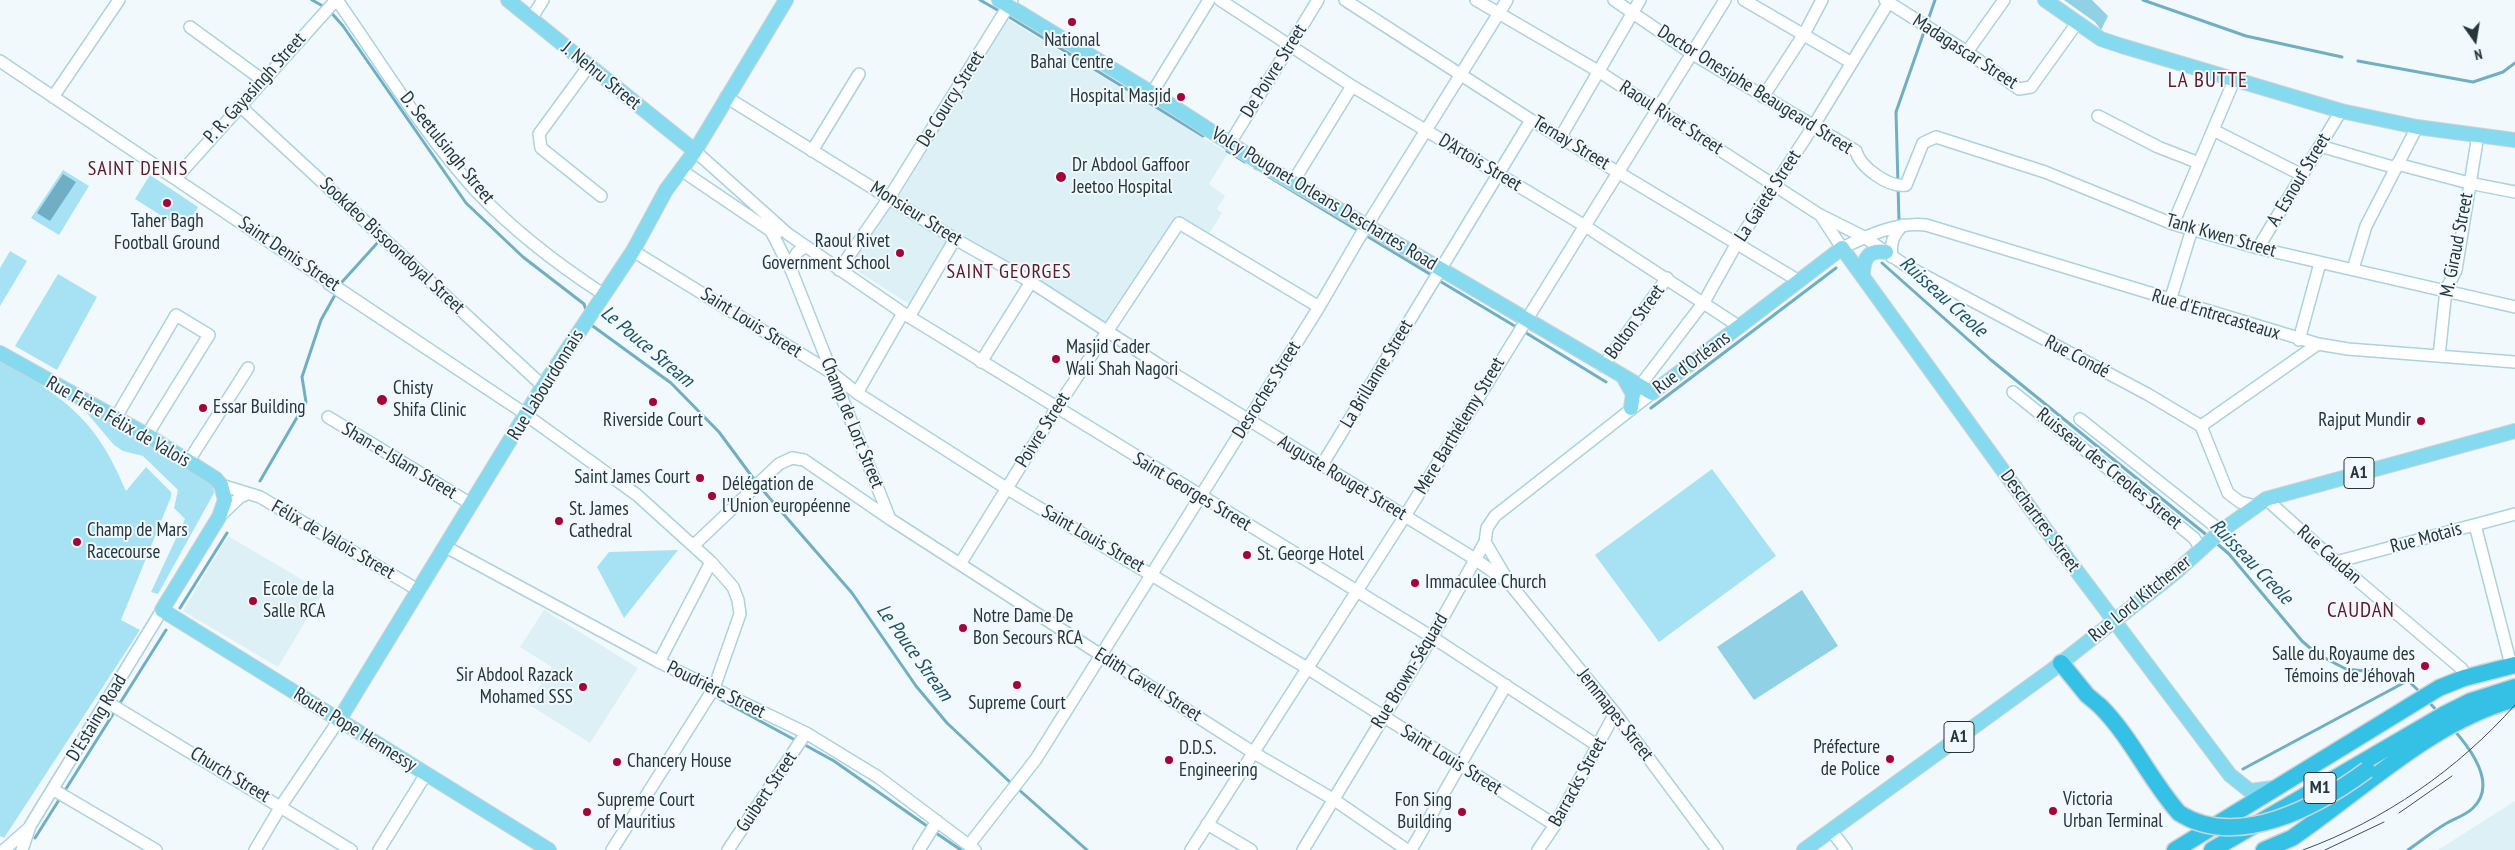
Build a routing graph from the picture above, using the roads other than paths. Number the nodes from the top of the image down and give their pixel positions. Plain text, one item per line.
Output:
1 (119, 0) edge
2 (336, 0) edge
3 (508, 0) edge
4 (543, 0) edge
5 (786, 0) edge
6 (1209, 0) edge
7 (1220, 0) edge
8 (1318, 0) edge
9 (1345, 0) edge
10 (1476, 0) edge
11 (1507, 0) edge
12 (1614, 0) edge
13 (1640, 0) edge
14 (1725, 0) edge
15 (1744, 0) edge
16 (1822, 0) edge
17 (2004, 0) edge
18 (2046, 0) edge
19 (1888, 1) edge
20 (1005, 7) edge
21 (1634, 12) junction
22 (1498, 14) junction
23 (531, 19) junction
24 (2077, 23) junction
25 (190, 27) dead end
26 (1804, 34) junction
27 (1288, 45) junction
28 (1967, 52) junction
29 (1690, 53) junction
30 (0, 61) edge
31 (1852, 62) junction
32 (588, 67) junction
33 (1598, 71) junction
34 (859, 74) dead end
35 (1461, 74) junction
36 (2235, 78) junction
37 (264, 81) junction
38 (1352, 86) junction
39 (1152, 93) junction
40 (53, 97) junction
41 (726, 97) junction
42 (1763, 97) junction
43 (240, 106) junction
44 (1657, 108) junction
45 (2341, 111) junction
46 (2098, 116) dead end
47 (1531, 120) junction
48 (1814, 125) junction
49 (2417, 127) junction
50 (1425, 130) junction
51 (2213, 130) junction
52 (2478, 135) junction
53 (1936, 137) joint
54 (1560, 138) junction
55 (2515, 140) edge
56 (1230, 143) junction
57 (2320, 146) junction
58 (695, 151) junction
59 (812, 151) junction
60 (2199, 163) junction
61 (2397, 166) junction
62 (681, 170) junction
63 (1617, 171) junction
64 (1498, 174) junction
65 (2302, 175) junction
66 (176, 178) junction
67 (1294, 182) junction
68 (2469, 183) junction
69 (1774, 185) junction
70 (740, 192) junction
71 (2515, 192) edge
72 (601, 196) dead end
73 (889, 198) junction
74 (730, 204) junction
75 (1820, 215) junction
76 (1903, 224) junction
77 (2173, 224) junction
78 (1926, 225) joint
79 (1368, 226) junction
80 (1584, 226) junction
81 (2192, 229) junction
82 (771, 231) junction
83 (788, 234) junction
84 (1864, 237) junction
85 (955, 239) junction
86 (1737, 243) junction
87 (806, 247) junction
88 (1842, 248) junction
89 (2258, 248) junction
90 (633, 250) junction
91 (1889, 254) junction
92 (2320, 263) junction
93 (2353, 269) junction
94 (839, 270) junction
95 (1441, 270) junction
96 (792, 272) junction
97 (1864, 275) junction
98 (1667, 278) junction
99 (1800, 281) junction
100 (1031, 282) junction
101 (2446, 290) junction
102 (603, 294) junction
103 (2170, 301) junction
104 (1704, 302) junction
105 (2515, 307) edge
106 (1319, 308) junction
107 (906, 315) junction
108 (1526, 320) junction
109 (1740, 327) junction
110 (1107, 330) junction
111 (2299, 340) junction
112 (2318, 344) junction
113 (0, 353) edge
114 (2438, 356) junction
115 (981, 362) junction
116 (2515, 362) edge
117 (1603, 366) junction
118 (248, 368) dead end
119 (832, 373) junction
120 (1621, 376) junction
121 (544, 386) junction
122 (1646, 390) junction
123 (2013, 392) dead end
124 (857, 393) junction
125 (1056, 408) junction
126 (1631, 408) junction
127 (523, 412) junction
128 (328, 417) dead end
129 (115, 419) junction
130 (1248, 420) junction
131 (2080, 420) dead end
132 (2200, 426) junction
133 (2515, 431) edge
134 (147, 435) junction
135 (188, 462) junction
136 (1322, 465) junction
137 (221, 485) junction
138 (1006, 488) junction
139 (247, 494) junction
140 (1201, 497) junction
141 (2261, 502) junction
142 (471, 504) junction
143 (2515, 514) edge
144 (1405, 516) junction
145 (219, 517) junction
146 (890, 519) junction
147 (2475, 525) junction
148 (2210, 541) junction
149 (1485, 542) junction
150 (694, 546) junction
151 (446, 548) junction
152 (1475, 559) junction
153 (711, 562) junction
154 (2336, 562) junction
155 (960, 564) junction
156 (1152, 573) junction
157 (1510, 584) junction
158 (418, 590) junction
159 (1355, 592) junction
160 (162, 610) junction
161 (2114, 622) junction
162 (1432, 638) junction
163 (1101, 656) junction
164 (659, 662) junction
165 (2061, 663) junction
166 (1307, 668) junction
167 (2514, 668) edge
168 (2462, 669) dead end
169 (1506, 685) junction
170 (2515, 686) edge
171 (714, 688) junction
172 (2515, 699) edge
173 (107, 702) junction
174 (1616, 714) junction
175 (1383, 717) junction
176 (2418, 717) junction
177 (339, 720) junction
178 (806, 734) junction
179 (1598, 746) junction
180 (1254, 753) junction
181 (1460, 765) junction
182 (426, 774) junction
183 (2284, 785) junction
184 (54, 790) junction
185 (1333, 799) junction
186 (281, 806) junction
187 (937, 821) junction
188 (1207, 824) junction
189 (1555, 825) junction
190 (30, 826) junction
191 (1831, 830) junction
192 (972, 847) edge
193 (4, 850) edge
194 (22, 850) edge
195 (156, 850) edge
196 (255, 850) edge
197 (352, 850) edge
198 (379, 850) edge
199 (549, 850) edge
200 (612, 850) edge
201 (728, 850) edge
202 (919, 850) edge
203 (1191, 850) edge
204 (1251, 850) edge
205 (1304, 850) edge
206 (1407, 850) edge
207 (1411, 850) edge
208 (1538, 850) edge
209 (1717, 850) edge
210 (1804, 850) edge
211 (1846, 850) edge
212 (2175, 850) edge
213 (2184, 850) edge
214 (2212, 850) edge
215 (2264, 850) edge

1 - 40 street
2 - 37 street, P. R. Gayasingh Street
2 - 102 street, D. Seetulsingh Street
3 - 23 main road, J. Nehru Street
4 - 23 street
5 - 41 main road, Rue Labourdonnais
6 - 39 street
7 - 27 street, D'Artois Street
8 - 27 street, De Poivre Street
9 - 35 street, Ternay Street
10 - 22 street, Raoul Rivet Street
11 - 22 street, Desroches Street
12 - 21 street, Doctor Onesiphe Beaugeard Street
13 - 21 street
14 - 29 street, Mère Barthélemy Street
15 - 26 street
16 - 26 street
17 - 28 street
18 - 24 main road
19 - 28 street, Madagascar Street
19 - 31 street, La Gaieté Street
20 - 39 main road, Volcy Pougnet Orleans Deschartes Road
20 - 73 street, De Courcy Street
21 - 29 street, Doctor Onesiphe Beaugeard Street
21 - 33 street
22 - 33 street, Raoul Rivet Street
22 - 35 street, Desroches Street
23 - 32 main road, J. Nehru Street
24 - 28 street, Madagascar Street
24 - 36 main road
25 - 37 street
26 - 31 street
26 - 42 street
27 - 38 street, D'Artois Street
27 - 56 street, De Poivre Street
29 - 42 street, Doctor Onesiphe Beaugeard Street
29 - 44 street, Mère Barthélemy Street
30 - 40 street, Saint Denis Street
31 - 48 street, La Gaieté Street
32 - 58 main road, J. Nehru Street
32 - 72 street
33 - 44 street, Raoul Rivet Street
33 - 54 street
34 - 59 street
35 - 47 street, Ternay Street
35 - 50 street, Desroches Street
36 - 45 main road
36 - 51 street
37 - 43 street, P. R. Gayasingh Street
38 - 50 street, D'Artois Street
38 - 67 street
39 - 56 main road, Volcy Pougnet Orleans Deschartes Road
40 - 66 street, Saint Denis Street
41 - 58 main road, Rue Labourdonnais
41 - 59 street, Monsieur Street
42 - 48 street, Doctor Onesiphe Beaugeard Street
43 - 66 street, P. R. Gayasingh Street
43 - 121 street, Sookdeo Bissoondoyal Street
44 - 63 street, Mère Barthélemy Street
44 - 69 street, Raoul Rivet Street
45 - 49 main road
45 - 57 street, A. Esnouf Street
46 - 60 street
47 - 54 street, Ternay Street
47 - 64 street, La Brillanne Street
48 - 53 street, Doctor Onesiphe Beaugeard Street
48 - 69 street, La Gaieté Street
49 - 52 main road
49 - 61 street
50 - 64 street, D'Artois Street
50 - 79 street, Desroches Street
51 - 60 street
51 - 65 street
52 - 55 main road
52 - 68 street, M. Giraud Street
53 - 77 street, Tank Kwen Street
54 - 63 street, Ternay Street
56 - 67 main road, Volcy Pougnet Orleans Deschartes Road
57 - 61 street
57 - 65 street, A. Esnouf Street
58 - 62 main road, Rue Labourdonnais
58 - 70 street, Saint Georges Street
59 - 73 street, Monsieur Street
60 - 77 street
61 - 68 street
61 - 93 street
62 - 74 street, Saint Georges Street
62 - 90 main road, Rue Labourdonnais
63 - 80 street, Mère Barthélemy Street
63 - 86 street, Ternay Street
64 - 80 street, D'Artois Street
64 - 95 street, La Brillanne Street
65 - 89 street, A. Esnouf Street
66 - 127 street, Saint Denis Street
67 - 79 main road, Volcy Pougnet Orleans Deschartes Road
68 - 71 street
68 - 101 street, M. Giraud Street
69 - 75 street, Raoul Rivet Street
69 - 86 street, La Gaieté Street
70 - 74 street
70 - 83 street, Saint Georges Street
73 - 85 street, Monsieur Street
73 - 94 street, De Courcy Street
74 - 82 street, Saint Georges Street
75 - 84 street, Raoul Rivet Street
75 - 88 street, Deschartres Street
76 - 78 street, Rue d'Orléans
76 - 84 street, Rue d'Orléans
76 - 91 street
77 - 81 street, Tank Kwen Street
78 - 103 street, Rue d'Entrecasteaux
79 - 95 main road, Volcy Pougnet Orleans Deschartes Road
79 - 106 street, Desroches Street
80 - 98 street, D'Artois Street
80 - 108 street, Mère Barthélemy Street
81 - 89 street, Tank Kwen Street
81 - 103 street
82 - 83 street, Saint Georges Street
82 - 96 street, Champ de Lort Street
83 - 87 street, Saint Georges Street
84 - 88 street, Rue d'Orléans
84 - 91 street, Rue Condé
85 - 100 street, Monsieur Street
85 - 107 street
86 - 99 street, Ternay Street
86 - 104 street, La Gaieté Street
87 - 94 street, Saint Georges Street
87 - 96 street
88 - 97 main road, Deschartres Street
88 - 99 main road, Rue d'Orléans
89 - 92 street, Tank Kwen Street
90 - 102 main road, Rue Labourdonnais
90 - 119 street, Saint Louis Street
91 - 97 main road
91 - 132 street, Rue Condé
92 - 93 street, Tank Kwen Street
92 - 111 street
93 - 101 street, Tank Kwen Street
94 - 107 street, Saint Georges Street
95 - 108 main road, Volcy Pougnet Orleans Deschartes Road
95 - 136 street, La Brillanne Street
96 - 119 street, Champ de Lort Street
97 - 161 main road, Deschartres Street
98 - 104 street, D'Artois Street
98 - 117 street, Bolton Street
99 - 109 main road, Rue d'Orléans
100 - 110 street, Monsieur Street
100 - 115 street
101 - 105 street, Tank Kwen Street
101 - 114 street, M. Giraud Street
102 - 121 main road, Rue Labourdonnais
103 - 111 street, Rue d'Entrecasteaux
104 - 109 street, D'Artois Street
104 - 122 street, La Gaieté Street
106 - 110 street, Poivre Street
106 - 130 street, Desroches Street
107 - 115 street, Saint Georges Street
107 - 124 street
108 - 117 main road, Volcy Pougnet Orleans Deschartes Road
108 - 144 street, Mère Barthélemy Street
109 - 122 main road, Rue d'Orléans
110 - 125 street, Poivre Street
110 - 130 street, Auguste Rouget Street
111 - 112 street, Rue d'Entrecasteaux
112 - 114 street, Rue d'Entrecasteaux
112 - 132 street
113 - 129 main road, Rue Frère Félix de Valois
114 - 116 street, Rue d'Entrecasteaux
115 - 125 street, Saint Georges Street
117 - 120 main road, Volcy Pougnet Orleans Deschartes Road
118 - 135 street
119 - 124 street, Saint Louis Street
119 - 146 street, Champ de Lort Street
120 - 122 main road, Volcy Pougnet Orleans Deschartes Road
120 - 126 main road
121 - 127 main road, Rue Labourdonnais
122 - 126 street, Rue d'Orléans
123 - 148 street, Ruisseau des Creoles Street
124 - 138 street, Saint Louis Street
125 - 138 street, Poivre Street
125 - 140 street, Saint Georges Street
126 - 149 street, Rue d'Orléans
127 - 127 street, Saint Denis Street
127 - 142 main road, Rue Labourdonnais
127 - 150 street, Saint Denis Street
128 - 142 street, Shan-e-Islam Street
129 - 134 main road, Rue Frère Félix de Valois
129 - 134 street
130 - 136 street, Auguste Rouget Street
130 - 140 street, Desroches Street
131 - 148 street
132 - 141 street
133 - 141 main road, Rue Lord Kitchener / A1
134 - 135 main road, Rue Frère Félix de Valois
135 - 137 main road, Rue Frère Félix de Valois
136 - 144 street, Auguste Rouget Street
137 - 139 street, Félix de Valois Street
137 - 145 main road
138 - 155 street, Poivre Street
138 - 156 street, Saint Louis Street
139 - 145 street
139 - 158 street, Félix de Valois Street
140 - 156 street, Desroches Street
140 - 159 street, Saint Georges Street
141 - 148 main road, Rue Lord Kitchener / A1
141 - 154 street, Rue Caudan
142 - 151 main road, Rue Labourdonnais
143 - 147 street, Rue Motais
144 - 152 street, Auguste Rouget Street
144 - 159 street, Mère Barthélemy Street
145 - 160 main road
146 - 150 street, Edith Cavell Street
146 - 155 street, Edith Cavell Street
147 - 154 street, Rue Motais
147 - 167 street
148 - 161 main road, Rue Lord Kitchener / A1
149 - 152 street, Rue Brown-Séquard
149 - 157 street, Jemmapes Street
150 - 153 street, Saint Denis Street
151 - 158 main road, Rue Labourdonnais
151 - 164 street, Poudrière Street
152 - 157 street, Jemmapes Street
152 - 162 street, Rue Brown-Séquard
153 - 164 street
153 - 171 street, Saint Denis Street
154 - 168 street, Rue Caudan
155 - 163 street, Edith Cavell Street
156 - 163 street, Desroches Street
156 - 166 street, Saint Louis Street
157 - 174 street, Jemmapes Street
158 - 177 main road, Rue Labourdonnais
159 - 162 street, Saint Georges Street
159 - 166 street, Mère Barthélemy Street
160 - 173 street, D'Estaing Road
160 - 177 main road, Route Pope Hennessy
161 - 165 main road, Rue Lord Kitchener / A1
161 - 183 main road, Deschartres Street
162 - 169 street, Saint Georges Street
162 - 175 street, Rue Brown-Séquard
163 - 180 street, Edith Cavell Street
163 - 192 street, Desroches Street
164 - 171 street, Poudrière Street
165 - 176 highway, bridge
165 - 191 main road, Rue Lord Kitchener / A1
166 - 175 street, Saint Louis Street
166 - 180 street, Mère Barthélemy Street
167 - 176 highway, M1
167 - 176 highway
169 - 179 street, Saint Georges Street
169 - 181 street
170 - 176 highway, M1
171 - 178 street, Poudrière Street
171 - 200 street, Saint Denis Street
172 - 215 highway
173 - 184 street, D'Estaing Road
173 - 186 street, Church Street
174 - 179 street, Barracks Street
174 - 209 street, Jemmapes Street
175 - 181 street, Saint Louis Street
175 - 185 street, Rue Brown-Séquard
176 - 183 highway
176 - 213 highway, M1
176 - 214 highway, M1
177 - 182 main road, Route Pope Hennessy
177 - 186 street
178 - 187 street, Poudrière Street
178 - 201 street, Guibert Street
179 - 189 street, Barracks Street
180 - 185 street, Edith Cavell Street
180 - 188 street, Mère Barthélemy Street
181 - 189 street, Saint Louis Street
181 - 207 street
182 - 198 street
182 - 199 main road, Route Pope Hennessy
183 - 212 highway
184 - 190 street, D'Estaing Road
184 - 195 street
185 - 205 street, Rue Brown-Séquard
185 - 206 street, Edith Cavell Street
186 - 196 street
186 - 197 street, Church Street
187 - 192 street, Poudrière Street
187 - 202 street
188 - 203 street, Mère Barthélemy Street
188 - 204 street
189 - 208 street, Barracks Street
190 - 193 street, D'Estaing Road
190 - 194 street, D'Estaing Road
191 - 210 main road, Rue Lord Kitchener / A1
191 - 211 street

